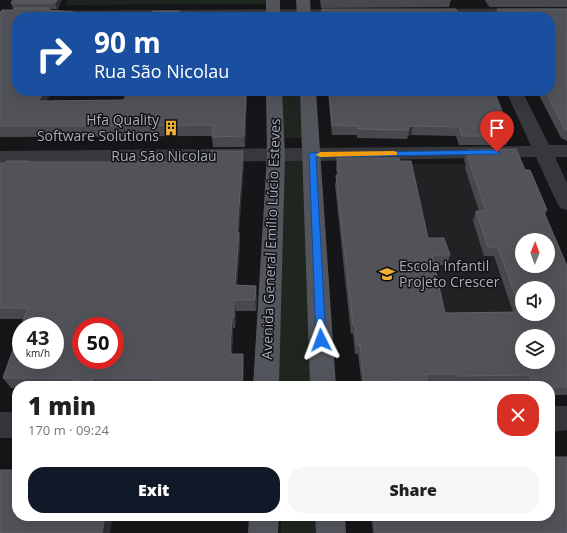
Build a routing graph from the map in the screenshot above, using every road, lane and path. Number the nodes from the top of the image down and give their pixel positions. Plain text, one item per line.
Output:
1 (273, 10) edge
2 (303, 10) edge
3 (476, 10) edge
4 (164, 12) edge
5 (346, 12) edge
6 (435, 12) edge
7 (567, 12) edge
8 (0, 15) edge
9 (12, 15) edge
10 (274, 96) edge
11 (308, 96) edge
12 (516, 96) edge
13 (567, 151) edge
14 (543, 152) junction
15 (276, 155) junction
16 (312, 155) junction
17 (0, 157) edge
18 (567, 203) edge
19 (266, 381) edge
20 (323, 381) edge
21 (555, 418) edge
22 (567, 418) edge
23 (0, 425) edge
24 (12, 425) edge
25 (264, 521) edge
26 (330, 521) edge
27 (264, 533) edge
28 (331, 533) edge

1 - 2 street
1 - 4 street
2 - 5 street
3 - 6 street
3 - 7 street
8 - 9 street
10 - 15 main road, Avenida General Emílio Lúcio Esteves
11 - 16 main road
12 - 14 street
13 - 14 street, Rua São Nicolau
14 - 16 street, Rua São Nicolau
14 - 18 street
15 - 16 street, Rua São Nicolau
15 - 17 street, Rua São Nicolau
15 - 19 main road, Avenida General Emílio Lúcio Esteves
16 - 20 main road
21 - 22 street
23 - 24 street
25 - 27 main road
26 - 28 main road

